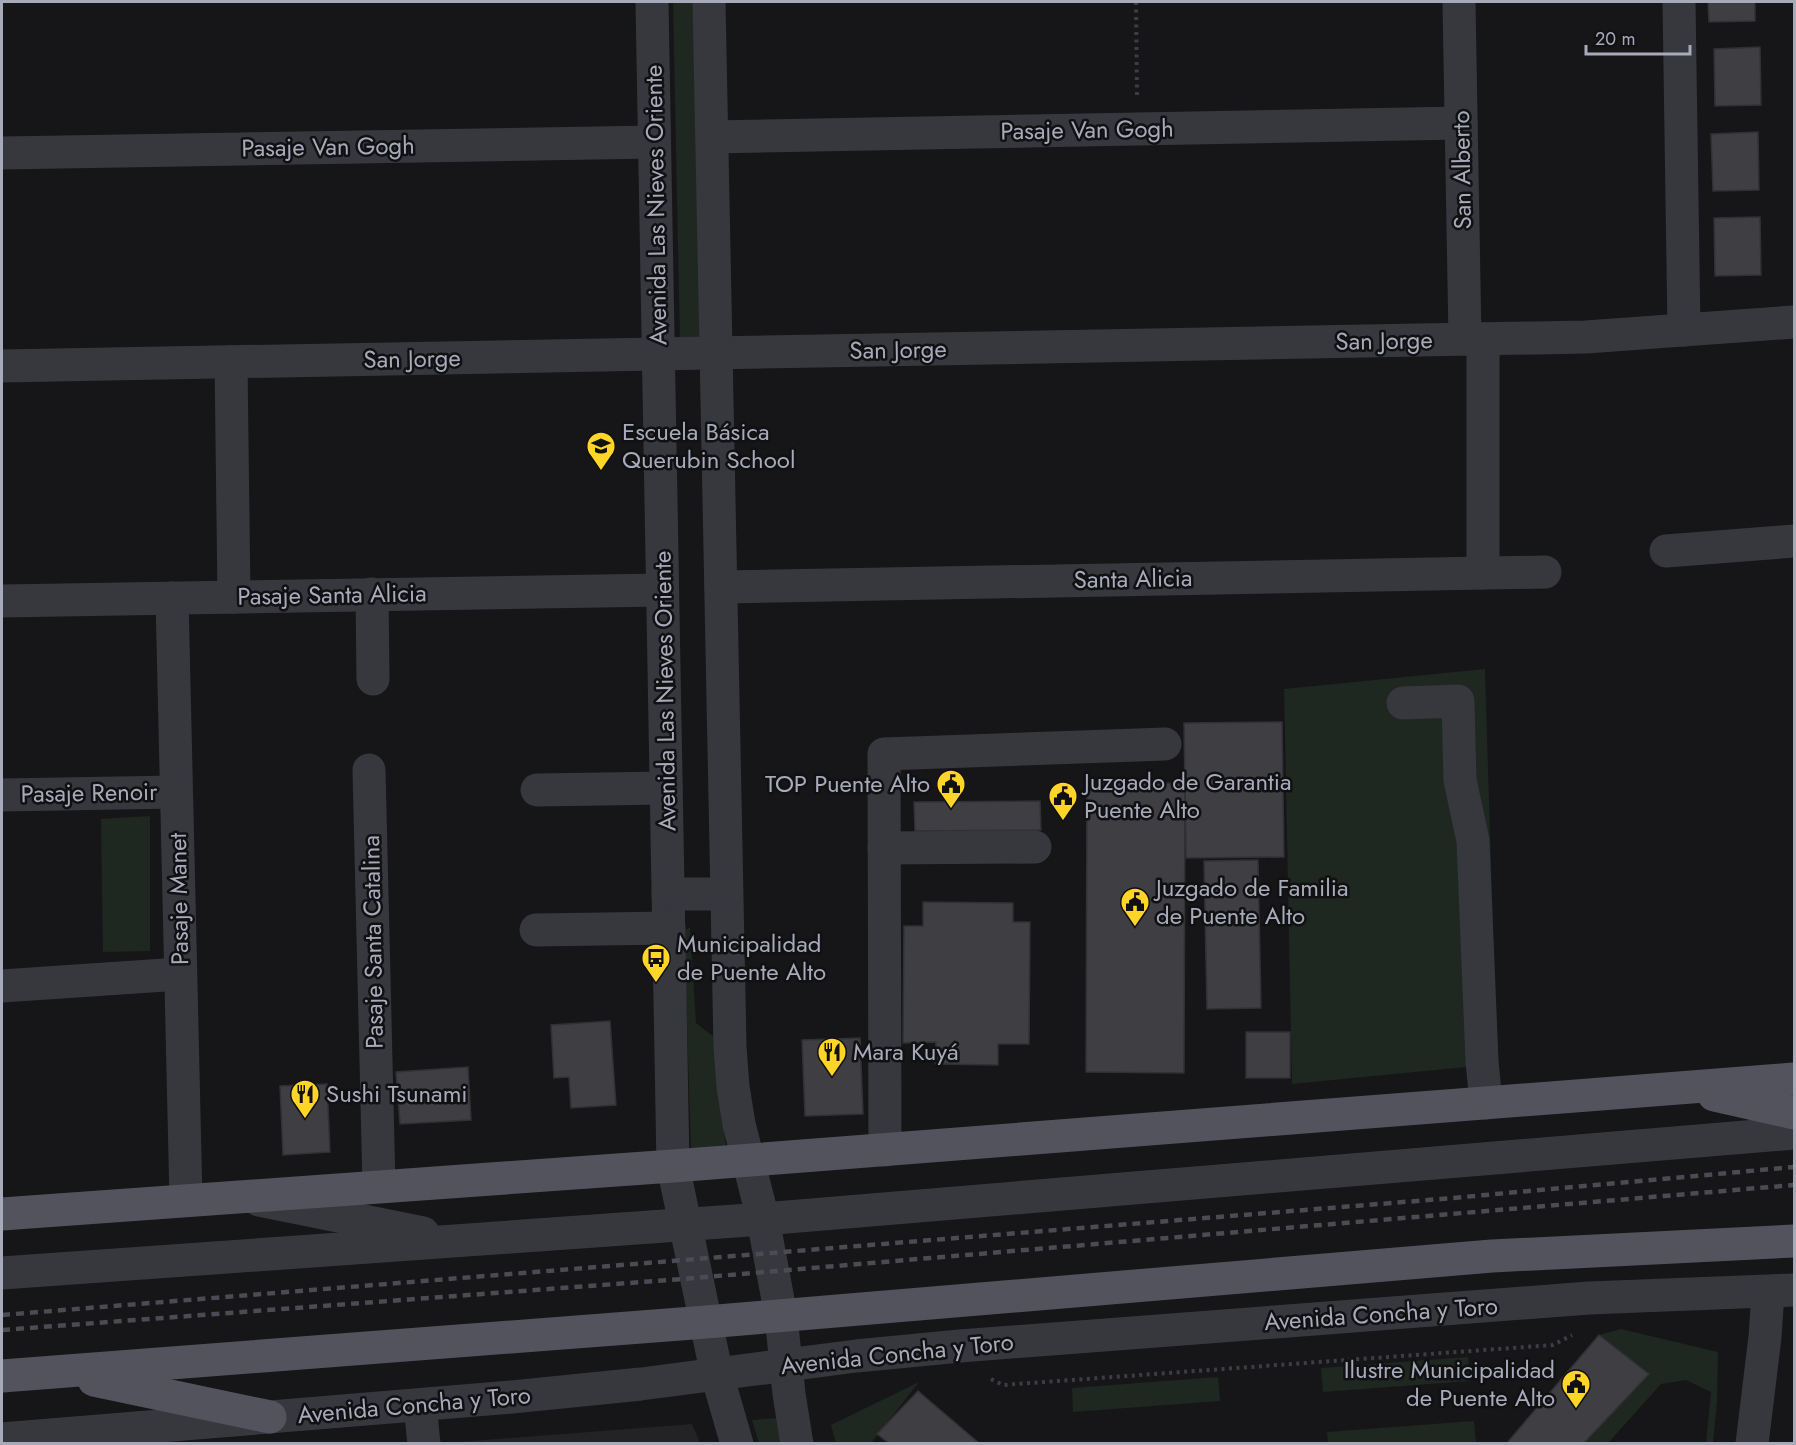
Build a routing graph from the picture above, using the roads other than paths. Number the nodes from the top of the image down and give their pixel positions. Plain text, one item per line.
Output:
1 (652, 2) edge
2 (709, 2) edge
3 (1459, 2) edge
4 (1679, 2) edge
5 (1461, 123) junction
6 (712, 137) junction
7 (654, 142) junction
8 (2, 153) edge
9 (1794, 322) edge
10 (1684, 330) junction
11 (1474, 339) junction
12 (716, 353) junction
13 (658, 354) junction
14 (231, 362) junction
15 (2, 366) edge
16 (1794, 541) edge
17 (1666, 551) dead end
18 (1545, 572) dead end
19 (1483, 573) junction
20 (721, 587) junction
21 (662, 590) junction
22 (372, 594) junction
23 (234, 597) junction
24 (172, 598) junction
25 (2, 601) edge
26 (373, 679) dead end
27 (1403, 703) dead end
28 (1166, 744) dead end
29 (369, 770) dead end
30 (666, 788) junction
31 (537, 790) dead end
32 (176, 792) junction
33 (2, 795) edge
34 (1035, 847) dead end
35 (884, 848) junction
36 (668, 894) junction
37 (726, 894) junction
38 (669, 928) junction
39 (536, 930) dead end
40 (180, 974) junction
41 (2, 986) edge
42 (1794, 1079) edge
43 (1684, 1088) junction
44 (1486, 1103) junction
45 (1794, 1113) edge
46 (1794, 1133) edge
47 (885, 1150) junction
48 (749, 1160) junction
49 (673, 1166) junction
50 (380, 1186) junction
51 (241, 1196) junction
52 (186, 1200) junction
53 (2, 1214) edge
54 (763, 1220) junction
55 (687, 1225) junction
56 (1794, 1241) edge
57 (466, 1242) junction
58 (2, 1273) edge
59 (1781, 1291) edge
60 (781, 1316) junction
61 (706, 1322) junction
62 (786, 1365) junction
63 (57, 1372) junction
64 (717, 1375) junction
65 (2, 1376) edge
66 (420, 1405) junction
67 (270, 1418) junction
68 (2, 1438) edge
69 (424, 1443) edge
70 (737, 1443) edge
71 (797, 1443) edge
72 (1752, 1443) edge

1 - 7 street, Avenida Las Nieves Oriente
2 - 6 street
3 - 5 street, San Alberto
4 - 10 street
5 - 6 street, Pasaje Van Gogh
5 - 11 street, San Alberto
6 - 12 street
7 - 8 street, Pasaje Van Gogh
7 - 13 street, Avenida Las Nieves Oriente
9 - 10 street, San Jorge
10 - 11 street, San Jorge
11 - 12 street, San Jorge
11 - 19 street, San Alberto
12 - 13 street, San Jorge
12 - 20 street
13 - 14 street, San Jorge
13 - 21 street, Avenida Las Nieves Oriente
14 - 15 street, San Jorge
14 - 23 street
16 - 17 street
18 - 19 street, Santa Alicia
19 - 20 street, Santa Alicia
20 - 37 street
21 - 22 street, Pasaje Santa Alicia
21 - 30 street, Avenida Las Nieves Oriente
22 - 23 street, Pasaje Santa Alicia
22 - 26 street
23 - 24 street, Pasaje Santa Alicia
24 - 25 street, Pasaje Santa Alicia
24 - 32 street, Pasaje Manet
27 - 44 street
28 - 35 street
29 - 50 street, Pasaje Santa Catalina
30 - 31 street
30 - 36 street, Avenida Las Nieves Oriente
32 - 33 street, Pasaje Renoir
32 - 40 street, Pasaje Manet
34 - 35 street
35 - 47 street
36 - 37 street
36 - 38 street, Avenida Las Nieves Oriente
37 - 48 street
38 - 39 street
38 - 49 street, Avenida Las Nieves Oriente
40 - 41 street
40 - 52 street, Pasaje Manet
42 - 43 main road
43 - 44 main road
43 - 45 main road
44 - 47 main road
46 - 54 street
47 - 48 main road
48 - 49 main road
48 - 54 street
49 - 50 main road
49 - 55 street, Avenida Las Nieves Oriente
50 - 51 main road
51 - 52 main road
51 - 57 street
52 - 53 main road
54 - 55 street
54 - 60 street
55 - 57 street
55 - 61 street, Avenida Las Nieves Oriente
56 - 60 main road, Avenida Concha y Toro
57 - 58 street
59 - 62 street, Avenida Concha y Toro
59 - 72 street
60 - 61 main road, Avenida Concha y Toro
60 - 62 street
61 - 63 main road, Avenida Concha y Toro
61 - 64 street, Avenida Las Nieves Oriente
62 - 64 street, Avenida Concha y Toro
62 - 71 street
63 - 65 main road, Avenida Concha y Toro
63 - 67 main road
64 - 66 street, Avenida Concha y Toro
64 - 70 street, Avenida Las Nieves Oriente
66 - 67 street, Avenida Concha y Toro
66 - 69 street
67 - 68 street, Avenida Concha y Toro

